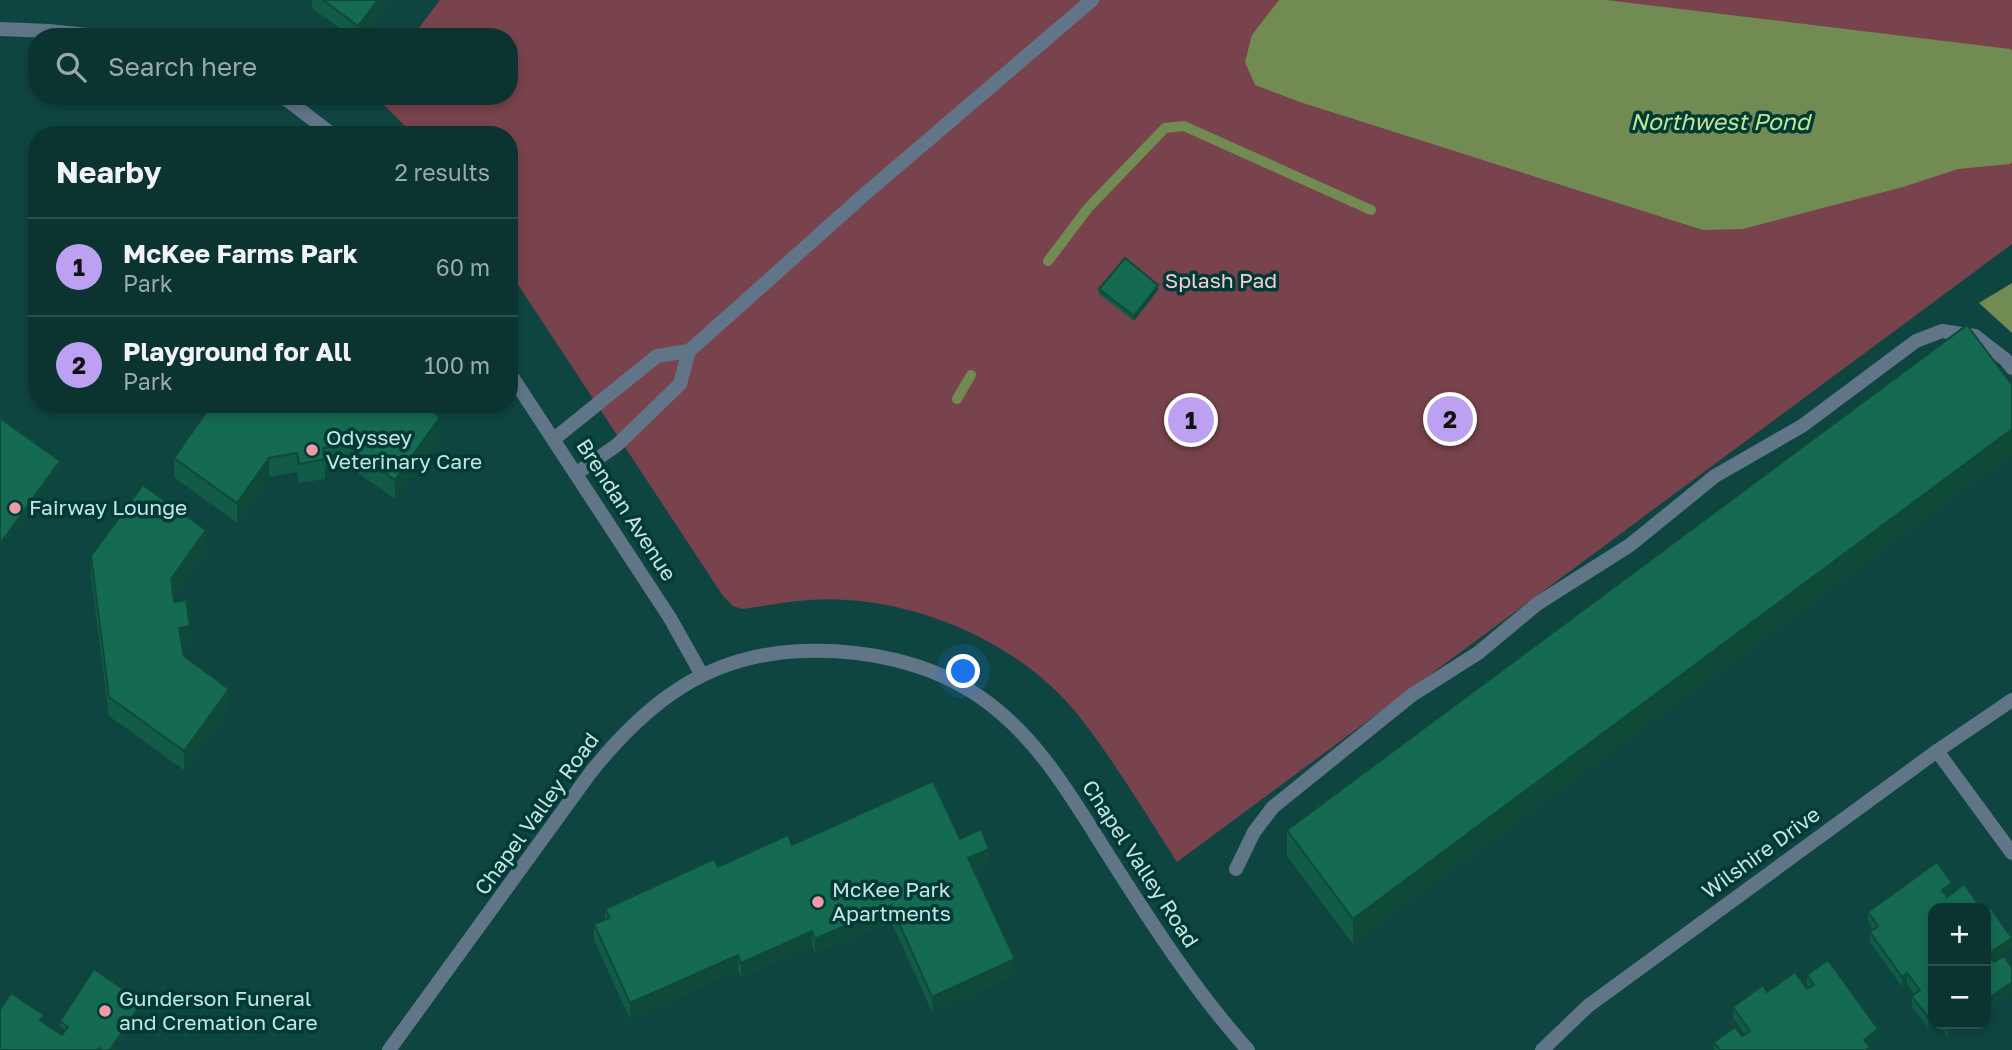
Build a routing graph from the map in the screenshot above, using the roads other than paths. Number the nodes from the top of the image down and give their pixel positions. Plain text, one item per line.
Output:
1 (1092, 0) edge
2 (0, 29) edge
3 (28, 30) edge
4 (294, 105) edge
5 (322, 126) edge
6 (689, 351) junction
7 (2012, 368) edge
8 (518, 385) edge
9 (554, 439) junction
10 (577, 473) junction
11 (702, 675) junction
12 (2012, 700) edge
13 (1937, 751) junction
14 (2012, 853) edge
15 (1236, 869) dead end
16 (389, 1050) edge
17 (1248, 1050) edge
18 (1542, 1050) edge

1 - 6 street
2 - 3 street
4 - 5 street
6 - 9 street
6 - 10 street
7 - 15 street
8 - 9 street, Brendan Avenue
9 - 10 street, Brendan Avenue
10 - 11 street, Brendan Avenue
11 - 16 street, Chapel Valley Road
11 - 17 street, Chapel Valley Road
12 - 13 street, Wilshire Drive
13 - 14 street
13 - 18 street, Wilshire Drive

